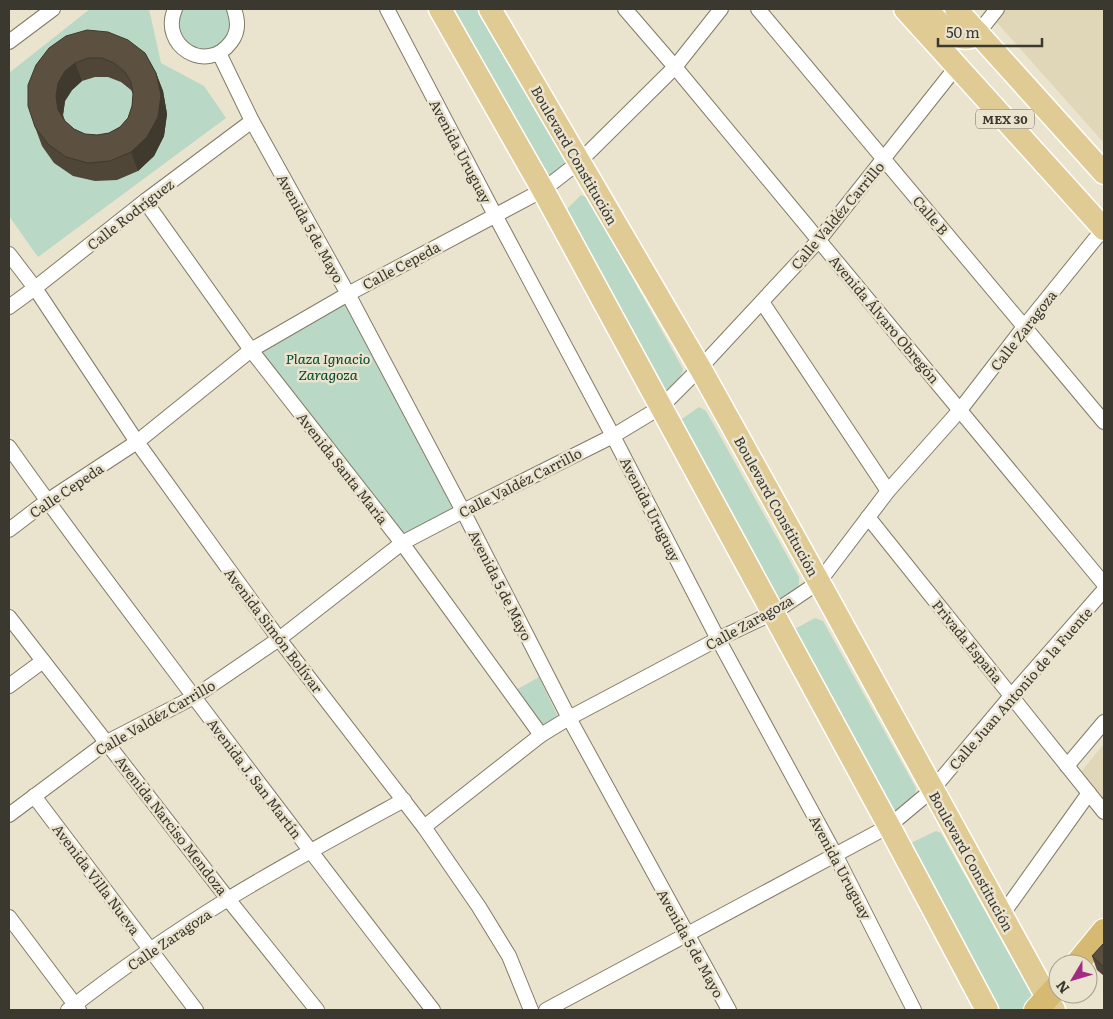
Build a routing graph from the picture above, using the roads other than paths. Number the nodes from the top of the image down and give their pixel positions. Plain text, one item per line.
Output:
1 (53, 9) edge
2 (175, 9) edge
3 (234, 9) edge
4 (387, 9) edge
5 (440, 9) edge
6 (490, 9) edge
7 (625, 9) edge
8 (721, 9) edge
9 (758, 9) edge
10 (905, 9) edge
11 (927, 9) edge
12 (956, 9) edge
13 (996, 9) edge
14 (978, 33) junction
15 (10, 38) edge
16 (219, 53) junction
17 (675, 66) junction
18 (957, 66) junction
19 (252, 121) junction
20 (884, 158) junction
21 (579, 162) junction
22 (1104, 173) edge
23 (543, 190) junction
24 (145, 201) junction
25 (494, 215) junction
26 (1104, 228) edge
27 (819, 240) junction
28 (9, 254) edge
29 (35, 288) junction
30 (348, 294) junction
31 (762, 302) junction
32 (9, 307) edge
33 (1024, 327) junction
34 (251, 350) junction
35 (700, 368) junction
36 (661, 407) junction
37 (960, 410) junction
38 (1104, 422) edge
39 (613, 436) junction
40 (137, 442) junction
41 (9, 447) edge
42 (888, 491) junction
43 (47, 501) junction
44 (463, 511) junction
45 (868, 517) junction
46 (9, 530) edge
47 (402, 543) junction
48 (819, 582) junction
49 (1104, 584) edge
50 (1104, 590) edge
51 (773, 613) junction
52 (9, 617) edge
53 (279, 639) junction
54 (718, 640) junction
55 (43, 661) junction
56 (9, 686) edge
57 (1011, 696) junction
58 (194, 697) junction
59 (569, 718) junction
60 (1104, 722) edge
61 (541, 736) junction
62 (107, 742) junction
63 (1067, 766) junction
64 (932, 790) junction
65 (1089, 793) junction
66 (34, 796) junction
67 (404, 800) junction
68 (1104, 812) edge
69 (9, 815) edge
70 (889, 826) junction
71 (424, 827) junction
72 (310, 852) junction
73 (835, 854) junction
74 (228, 899) junction
75 (1002, 915) junction
76 (9, 917) edge
77 (1104, 931) edge
78 (687, 935) junction
79 (150, 950) junction
80 (1085, 954) edge
81 (1048, 999) edge
82 (74, 1009) edge
83 (196, 1010) edge
84 (317, 1010) edge
85 (433, 1010) edge
86 (531, 1010) edge
87 (546, 1010) edge
88 (728, 1010) edge
89 (914, 1010) edge
90 (987, 1010) edge

1 - 15 street
2 - 16 street
3 - 16 street
4 - 25 street, Avenida Uruguay
5 - 23 main road
6 - 21 main road, Boulevard Constitución
7 - 17 street, Avenida Álvaro Obregón
8 - 17 street, Calle Cepeda
9 - 20 street, Calle B
10 - 18 main road, MEX 30
11 - 14 main road
12 - 14 main road, MEX 30
13 - 14 street
14 - 22 main road, MEX 30
16 - 19 street, Avenida 5 de Mayo
17 - 21 street, Calle Cepeda
17 - 27 street, Avenida Álvaro Obregón
18 - 20 street, Calle Valdéz Carrillo
18 - 26 main road, MEX 30
19 - 24 street, Calle Rodríguez
19 - 30 street, Avenida 5 de Mayo
20 - 27 street, Calle Valdéz Carrillo
20 - 33 street, Calle B
21 - 23 street, Calle Cepeda
21 - 35 main road, Boulevard Constitución
23 - 25 street, Calle Cepeda
23 - 36 main road
24 - 29 street, Calle Rodríguez
24 - 34 street, Avenida Santa María
25 - 30 street, Calle Cepeda
25 - 39 street, Avenida Uruguay
26 - 33 street, Calle Zaragoza
27 - 31 street, Calle Valdéz Carrillo
27 - 37 street, Avenida Álvaro Obregón
28 - 29 street, Avenida Simón Bolívar
29 - 32 street, Calle Rodríguez
29 - 40 street, Avenida Simón Bolívar
30 - 34 street, Calle Cepeda
30 - 44 street, Avenida 5 de Mayo
31 - 35 street, Calle Valdéz Carrillo
31 - 42 street
33 - 37 street, Calle Zaragoza
33 - 38 street, Calle B
34 - 40 street, Calle Cepeda
34 - 47 street, Avenida Santa María
35 - 36 street, Calle Valdéz Carrillo
35 - 48 main road, Boulevard Constitución
36 - 39 street, Calle Valdéz Carrillo
36 - 51 main road
37 - 42 street, Calle Zaragoza
37 - 49 street, Avenida Álvaro Obregón
39 - 44 street, Calle Valdéz Carrillo
39 - 54 street, Avenida Uruguay
40 - 43 street, Calle Cepeda
40 - 53 street, Avenida Simón Bolívar
41 - 43 street, Avenida J. San Martín
42 - 45 street, Calle Zaragoza
43 - 46 street, Calle Cepeda
43 - 58 street, Avenida J. San Martín
44 - 47 street, Calle Valdéz Carrillo
44 - 59 street, Avenida 5 de Mayo
45 - 48 street, Calle Zaragoza
45 - 57 street, Privada España
47 - 53 street, Calle Valdéz Carrillo
47 - 61 street, Avenida Santa María
48 - 51 street, Calle Zaragoza
48 - 64 main road, Boulevard Constitución
50 - 57 street, Calle Juan Antonio de la Fuente
51 - 54 street, Calle Zaragoza
51 - 70 main road
52 - 55 street, Avenida Narciso Mendoza
53 - 58 street, Calle Valdéz Carrillo
53 - 67 street, Avenida Simón Bolívar
54 - 59 street, Calle Zaragoza
54 - 73 street, Avenida Uruguay
55 - 56 street
55 - 62 street, Avenida Narciso Mendoza
57 - 63 street, Privada España
57 - 64 street, Calle Juan Antonio de la Fuente
58 - 62 street, Calle Valdéz Carrillo
58 - 72 street, Avenida J. San Martín
59 - 61 street, Calle Zaragoza
59 - 78 street, Avenida 5 de Mayo
60 - 63 street
61 - 71 street, Calle Zaragoza
62 - 66 street, Calle Valdéz Carrillo
62 - 74 street, Avenida Narciso Mendoza
63 - 65 street, Privada España
64 - 70 street, Calle Juan Antonio de la Fuente
64 - 75 main road, Boulevard Constitución
65 - 68 street, Privada España
65 - 75 street
66 - 69 street, Calle Valdéz Carrillo
66 - 79 street, Avenida Villa Nueva
67 - 71 street, Avenida Simón Bolívar
67 - 72 street, Calle Zaragoza
70 - 73 street, Calle Juan Antonio de la Fuente
70 - 90 main road
71 - 86 street, Avenida Simón Bolívar
72 - 74 street, Calle Zaragoza
72 - 85 street, Avenida J. San Martín
73 - 78 street, Calle Juan Antonio de la Fuente
73 - 89 street, Avenida Uruguay
74 - 79 street, Calle Zaragoza
74 - 84 street, Avenida Narciso Mendoza
75 - 81 main road, Boulevard Constitución
76 - 82 street
77 - 80 highway
78 - 87 street, Calle Juan Antonio de la Fuente
78 - 88 street, Avenida 5 de Mayo
79 - 82 street, Calle Zaragoza
79 - 83 street, Avenida Villa Nueva

